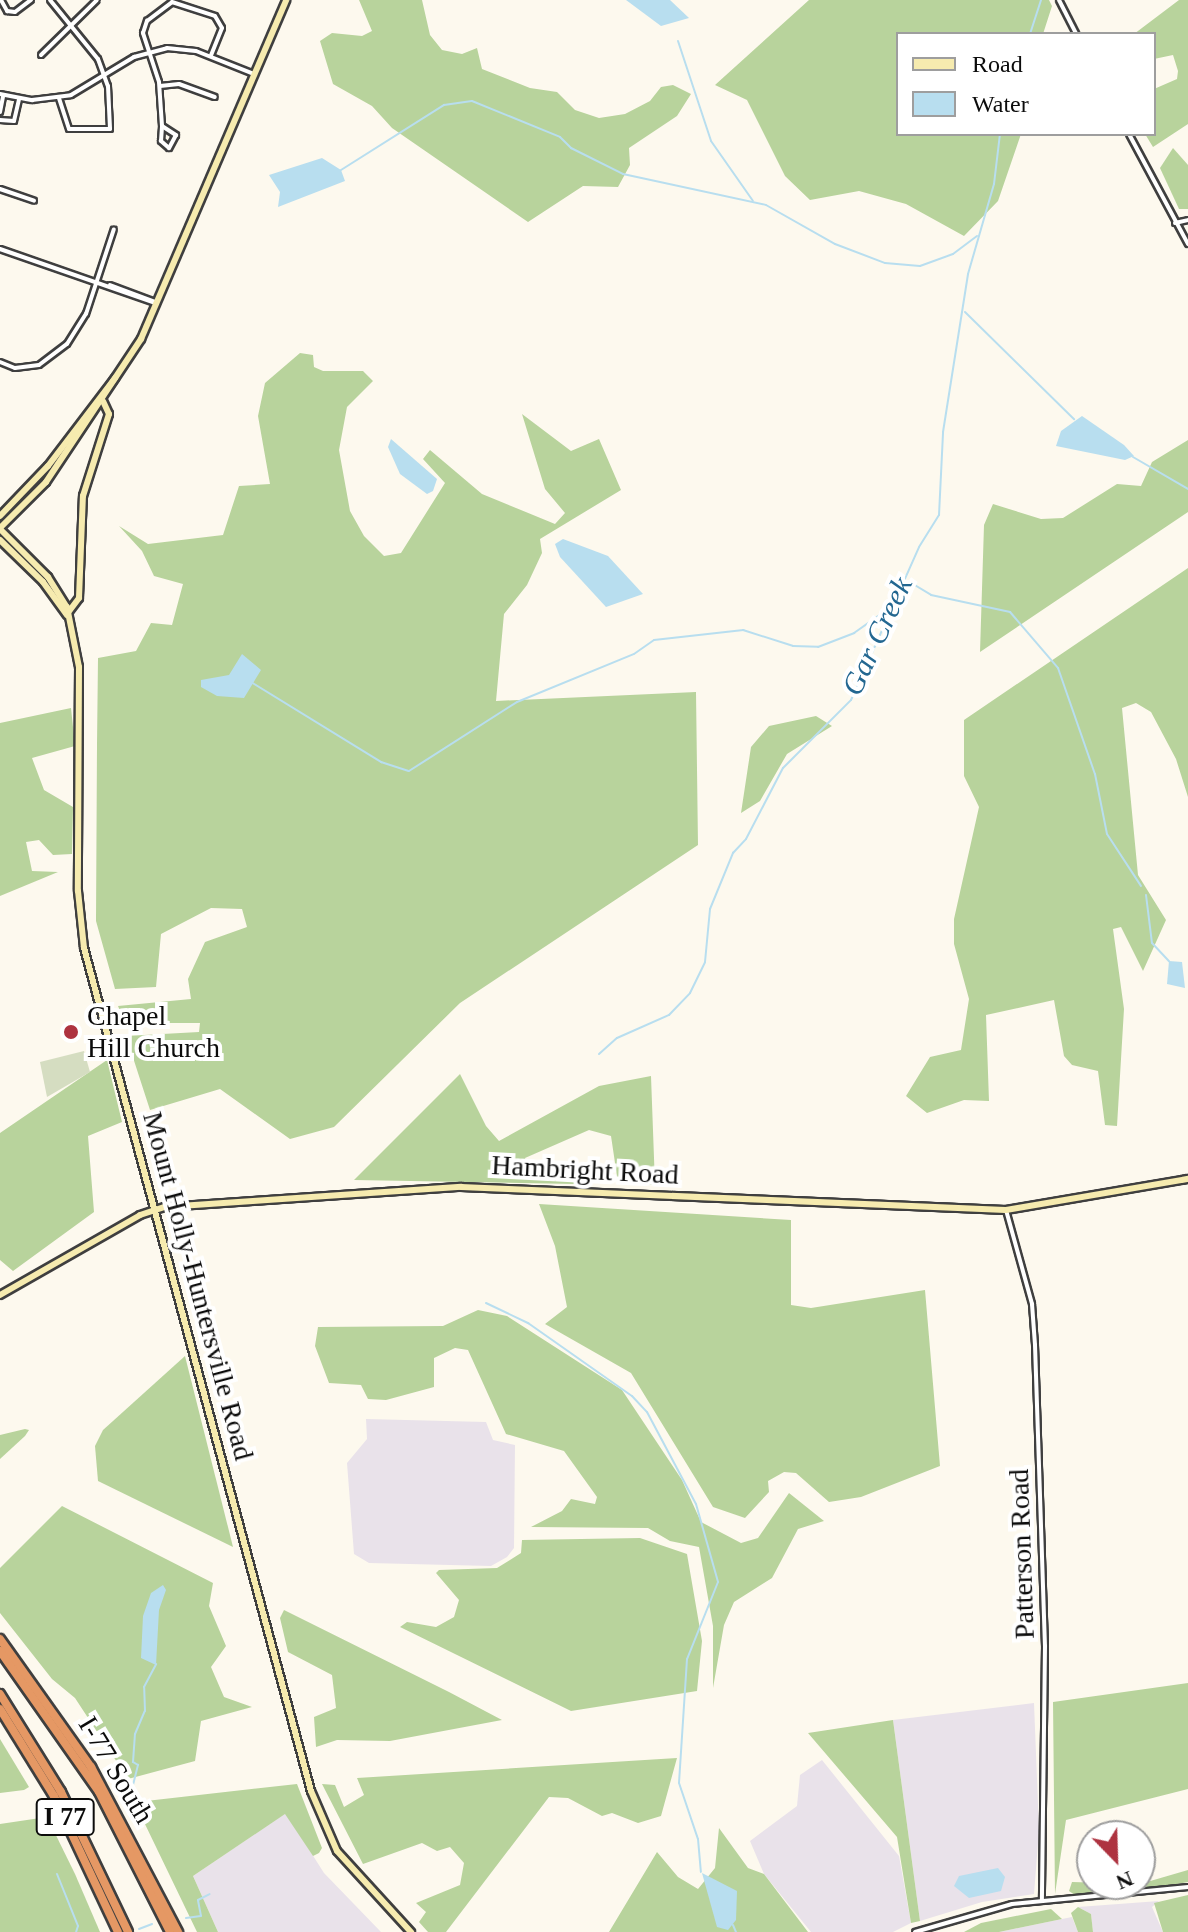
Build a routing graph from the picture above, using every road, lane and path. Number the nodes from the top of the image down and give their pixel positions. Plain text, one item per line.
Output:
1 (1, 0) edge
2 (31, 0) edge
3 (50, 0) edge
4 (97, 0) edge
5 (286, 0) edge
6 (1059, 0) edge
7 (74, 27) junction
8 (1075, 32) edge
9 (149, 51) junction
10 (41, 55) dead end
11 (211, 56) junction
12 (254, 74) junction
13 (106, 76) junction
14 (160, 86) junction
15 (2, 95) edge
16 (215, 97) dead end
17 (59, 98) junction
18 (19, 99) junction
19 (0, 112) edge
20 (0, 120) edge
21 (162, 126) junction
22 (1130, 136) edge
23 (0, 189) edge
24 (34, 201) dead end
25 (1188, 220) edge
26 (1175, 223) junction
27 (114, 229) dead end
28 (1188, 244) edge
29 (0, 249) edge
30 (95, 280) junction
31 (156, 303) junction
32 (0, 362) edge
33 (118, 376) junction
34 (103, 401) junction
35 (0, 516) edge
36 (0, 528) edge
37 (0, 540) edge
38 (67, 615) junction
39 (1188, 1179) edge
40 (156, 1208) junction
41 (1006, 1210) junction
42 (0, 1295) edge
43 (0, 1639) edge
44 (0, 1654) edge
45 (0, 1693) edge
46 (4, 1707) edge
47 (1188, 1887) edge
48 (1042, 1901) junction
49 (118, 1932) edge
50 (128, 1932) edge
51 (170, 1932) edge
52 (178, 1932) edge
53 (411, 1932) edge
54 (915, 1932) edge

1 - 2 street
3 - 7 street
4 - 7 street
5 - 12 main road, Mount Holly-Huntersville Road
6 - 8 street
7 - 10 street
7 - 13 street
9 - 11 street
9 - 11 street
9 - 13 street
9 - 14 street
11 - 12 street
12 - 31 main road, Mount Holly-Huntersville Road
13 - 17 street
13 - 17 street
14 - 16 street
14 - 21 street
15 - 18 street
15 - 19 street
17 - 18 street
18 - 20 street
21 - 21 street
22 - 26 street
23 - 24 street
25 - 26 street
26 - 28 street
27 - 30 street
29 - 30 street
30 - 31 street
30 - 32 street
31 - 33 main road, Mount Holly-Huntersville Road
33 - 34 main road, Mount Holly-Huntersville Road
33 - 35 main road, Mount Holly-Huntersville Road
34 - 36 main road, Mount Holly-Huntersville Road
34 - 38 main road
36 - 38 main road, Mount Holly-Huntersville Road
37 - 38 main road, Mount Holly-Huntersville Road
38 - 40 main road, Mount Holly-Huntersville Road
39 - 41 main road, Hambright Road
40 - 41 main road, Hambright Road
40 - 42 main road, Hambright Road
40 - 53 main road, Mount Holly-Huntersville Road
41 - 48 street, Patterson Road
43 - 52 highway, I-77 South / I 77
44 - 51 highway, I 77
45 - 46 highway, I 77
46 - 49 highway, I 77
46 - 50 highway, I 77
47 - 48 street
48 - 54 street

